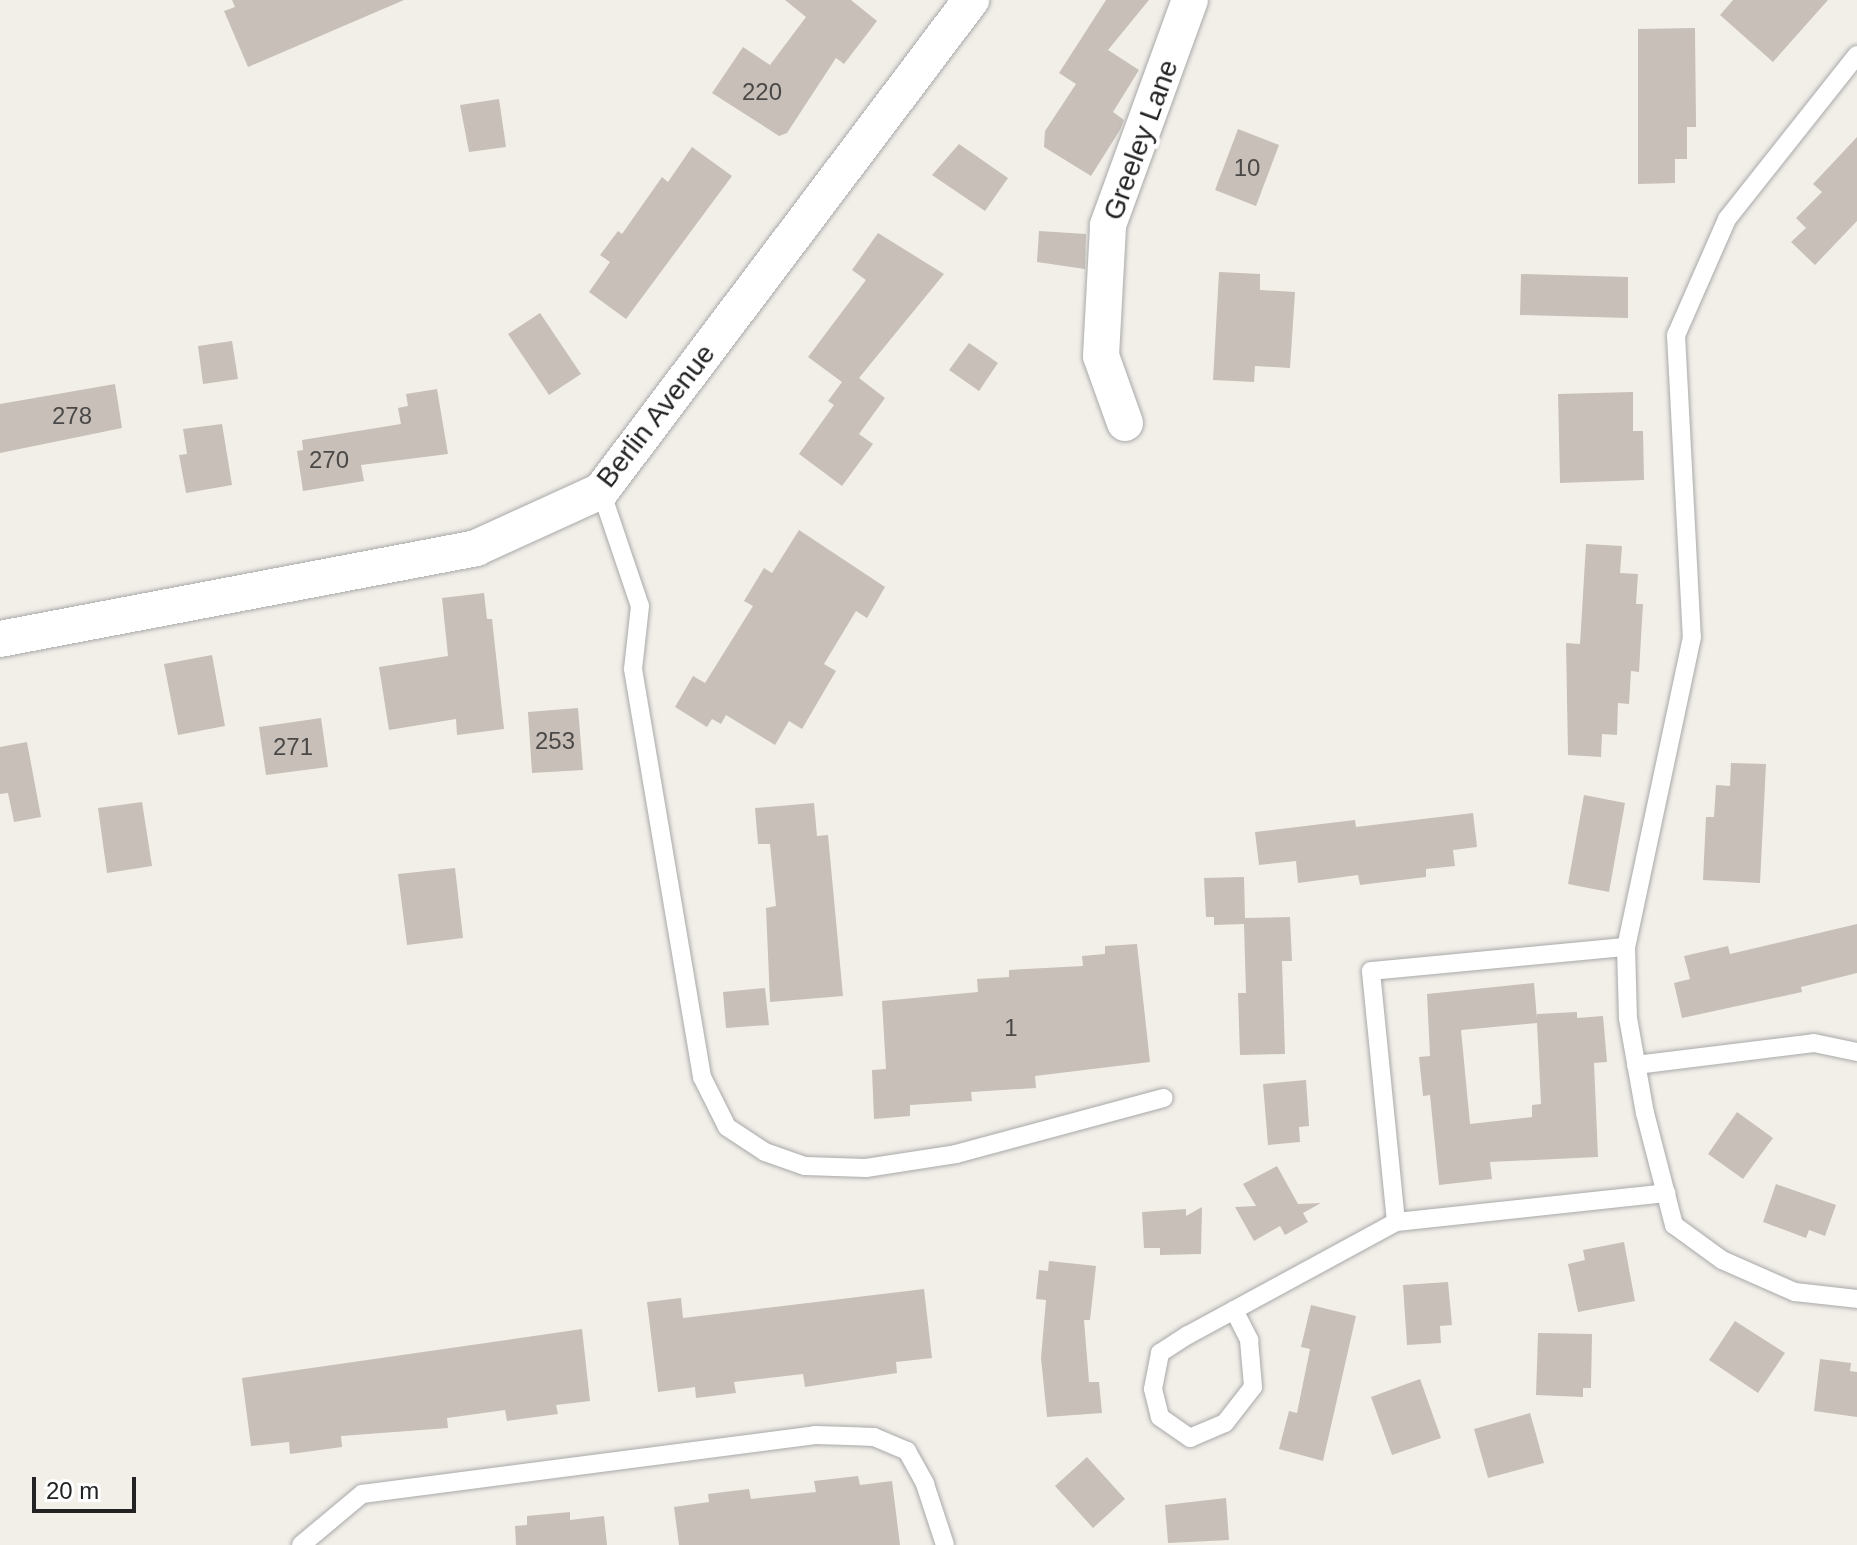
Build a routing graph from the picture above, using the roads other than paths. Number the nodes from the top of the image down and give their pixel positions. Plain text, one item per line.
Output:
1 (971, 0) edge
2 (1190, 0) edge
3 (1857, 55) edge
4 (1125, 423) dead end
5 (601, 491) junction
6 (0, 639) edge
7 (1626, 947) junction
8 (1857, 1052) edge
9 (1636, 1065) junction
10 (1164, 1098) dead end
11 (1666, 1193) junction
12 (1396, 1222) junction
13 (1857, 1299) edge
14 (1234, 1310) junction
15 (301, 1545) edge
16 (945, 1545) edge

1 - 5 street, Berlin Avenue
2 - 4 street, Greeley Lane
3 - 7 lane
5 - 6 street, Berlin Avenue
5 - 10 lane
7 - 9 lane
7 - 12 lane
8 - 9 lane
9 - 11 lane
11 - 12 lane
11 - 13 lane
12 - 14 lane
14 - 14 lane
15 - 16 lane

